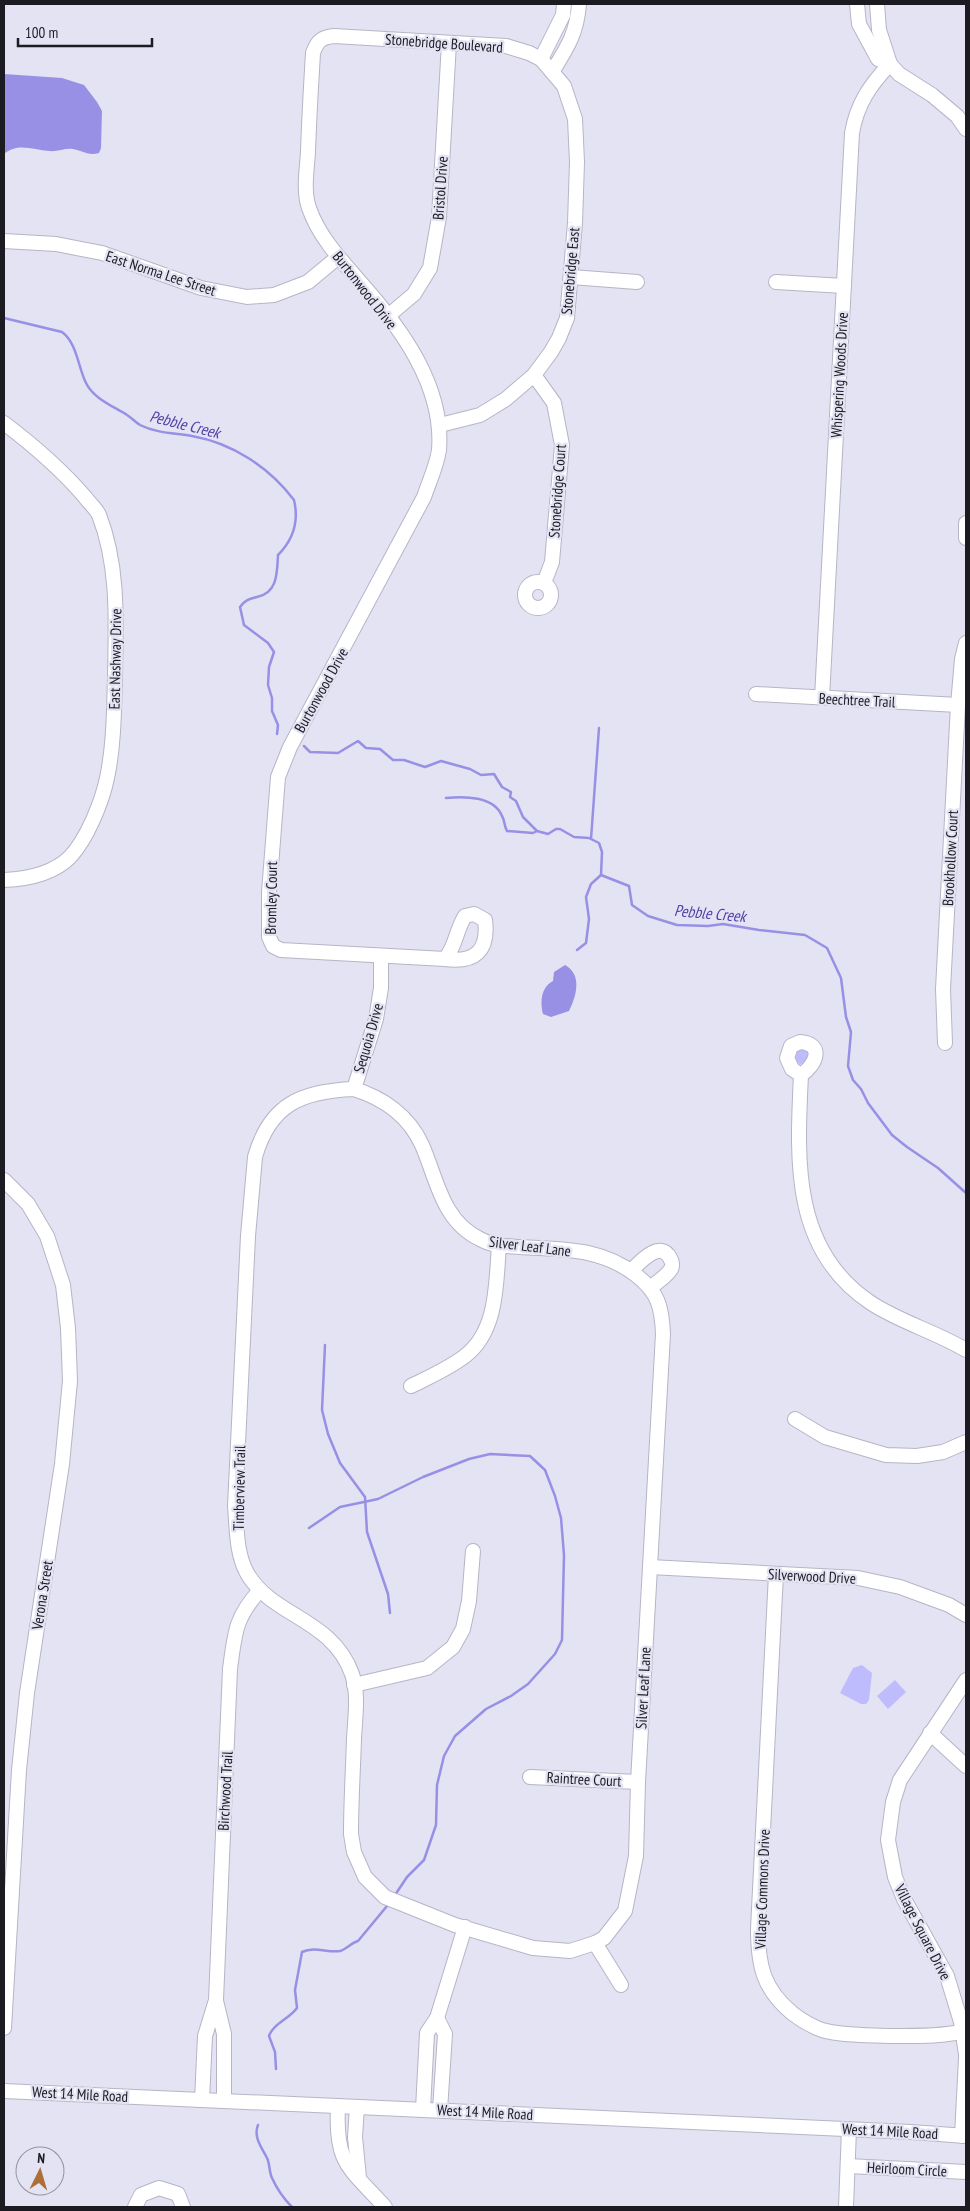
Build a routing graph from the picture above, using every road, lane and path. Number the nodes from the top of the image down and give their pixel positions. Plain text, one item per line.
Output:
1 (564, 4) edge
2 (579, 4) edge
3 (857, 4) edge
4 (877, 4) edge
5 (316, 43) joint
6 (449, 43) junction
7 (541, 60) junction
8 (890, 64) junction
9 (552, 72) junction
10 (966, 129) edge
11 (4, 241) edge
12 (338, 257) junction
13 (571, 277) junction
14 (637, 282) dead end
15 (776, 282) dead end
16 (844, 286) junction
17 (388, 316) junction
18 (534, 375) junction
19 (4, 423) edge
20 (440, 425) junction
21 (966, 523) edge
22 (966, 538) edge
23 (544, 584) dead end
24 (966, 643) edge
25 (756, 694) dead end
26 (822, 698) junction
27 (958, 705) junction
28 (294, 739) joint
29 (4, 880) edge
30 (381, 956) junction
31 (445, 959) dead end
32 (945, 1043) dead end
33 (801, 1075) dead end
34 (354, 1089) junction
35 (4, 1180) edge
36 (498, 1245) junction
37 (631, 1271) junction
38 (650, 1288) junction
39 (966, 1350) edge
40 (411, 1386) dead end
41 (795, 1419) dead end
42 (966, 1442) edge
43 (474, 1551) dead end
44 (650, 1567) junction
45 (776, 1574) junction
46 (260, 1590) junction
47 (966, 1615) edge
48 (966, 1680) edge
49 (354, 1685) junction
50 (930, 1734) junction
51 (966, 1766) edge
52 (530, 1777) dead end
53 (638, 1782) junction
54 (465, 1927) junction
55 (595, 1943) junction
56 (621, 1985) dead end
57 (216, 2000) junction
58 (437, 2018) junction
59 (4, 2028) edge
60 (964, 2031) edge
61 (966, 2054) edge
62 (966, 2058) edge
63 (4, 2091) edge
64 (202, 2100) junction
65 (224, 2101) junction
66 (338, 2106) junction
67 (357, 2108) junction
68 (423, 2109) junction
69 (440, 2110) junction
70 (849, 2129) junction
71 (964, 2136) edge
72 (848, 2166) junction
73 (966, 2172) edge
74 (359, 2178) junction
75 (135, 2207) edge
76 (183, 2207) edge
77 (385, 2207) edge
78 (846, 2207) edge

1 - 7 street
2 - 9 street
3 - 8 street
4 - 8 street
5 - 6 street, Stonebridge Boulevard
5 - 12 street, Burtonwood Drive
6 - 7 street, Stonebridge Boulevard
6 - 17 street, Bristol Drive
7 - 9 street, Stonebridge East
8 - 10 street
8 - 16 street, Whispering Woods Drive
9 - 13 street, Stonebridge East
11 - 12 street, East Norma Lee Street
12 - 17 street, Burtonwood Drive
13 - 14 street
13 - 18 street, Stonebridge East
15 - 16 street
16 - 26 street, Whispering Woods Drive
17 - 20 street, Burtonwood Drive
18 - 20 street, Stonebridge East
18 - 23 street, Stonebridge Court
19 - 29 street, East Nashway Drive
20 - 28 street, Burtonwood Drive
21 - 22 street
24 - 27 street, Brookhollow Court
25 - 26 street, Beechtree Trail
26 - 27 street, Beechtree Trail
27 - 32 street, Brookhollow Court
28 - 30 street, Bromley Court
30 - 31 street, Bromley Court
30 - 34 street, Sequoia Drive
33 - 39 street
34 - 36 street, Silver Leaf Lane
34 - 46 street, Timberview Trail
35 - 59 street, Verona Street
36 - 37 street, Silver Leaf Lane
36 - 40 street
37 - 38 street, Silver Leaf Lane
37 - 38 street
38 - 44 street, Silver Leaf Lane
41 - 42 street
43 - 49 street
44 - 45 street, Silverwood Drive
44 - 53 street, Silver Leaf Lane
45 - 47 street, Silverwood Drive
45 - 60 street, Village Commons Drive
46 - 49 street, Timberview Trail
46 - 57 street, Birchwood Trail
48 - 50 street, Village Square Drive
49 - 54 street, Timberview Trail
50 - 51 street
50 - 60 street, Village Square Drive
52 - 53 street, Raintree Court
53 - 55 street, Silver Leaf Lane
54 - 55 street, Silver Leaf Lane
54 - 58 street
55 - 56 street
57 - 64 street, Birchwood Trail
57 - 65 street, Birchwood Trail
58 - 68 street
58 - 69 street
60 - 61 street, Village Square Drive
62 - 71 street
63 - 64 street, West 14 Mile Road
64 - 65 street, West 14 Mile Road
65 - 66 street, West 14 Mile Road
66 - 67 street, West 14 Mile Road
66 - 74 street
67 - 68 street, West 14 Mile Road
67 - 74 street
68 - 69 street, West 14 Mile Road
69 - 70 street, West 14 Mile Road
70 - 71 street, West 14 Mile Road
70 - 72 street
72 - 73 street, Heirloom Circle
72 - 78 street
74 - 77 street
75 - 76 street

